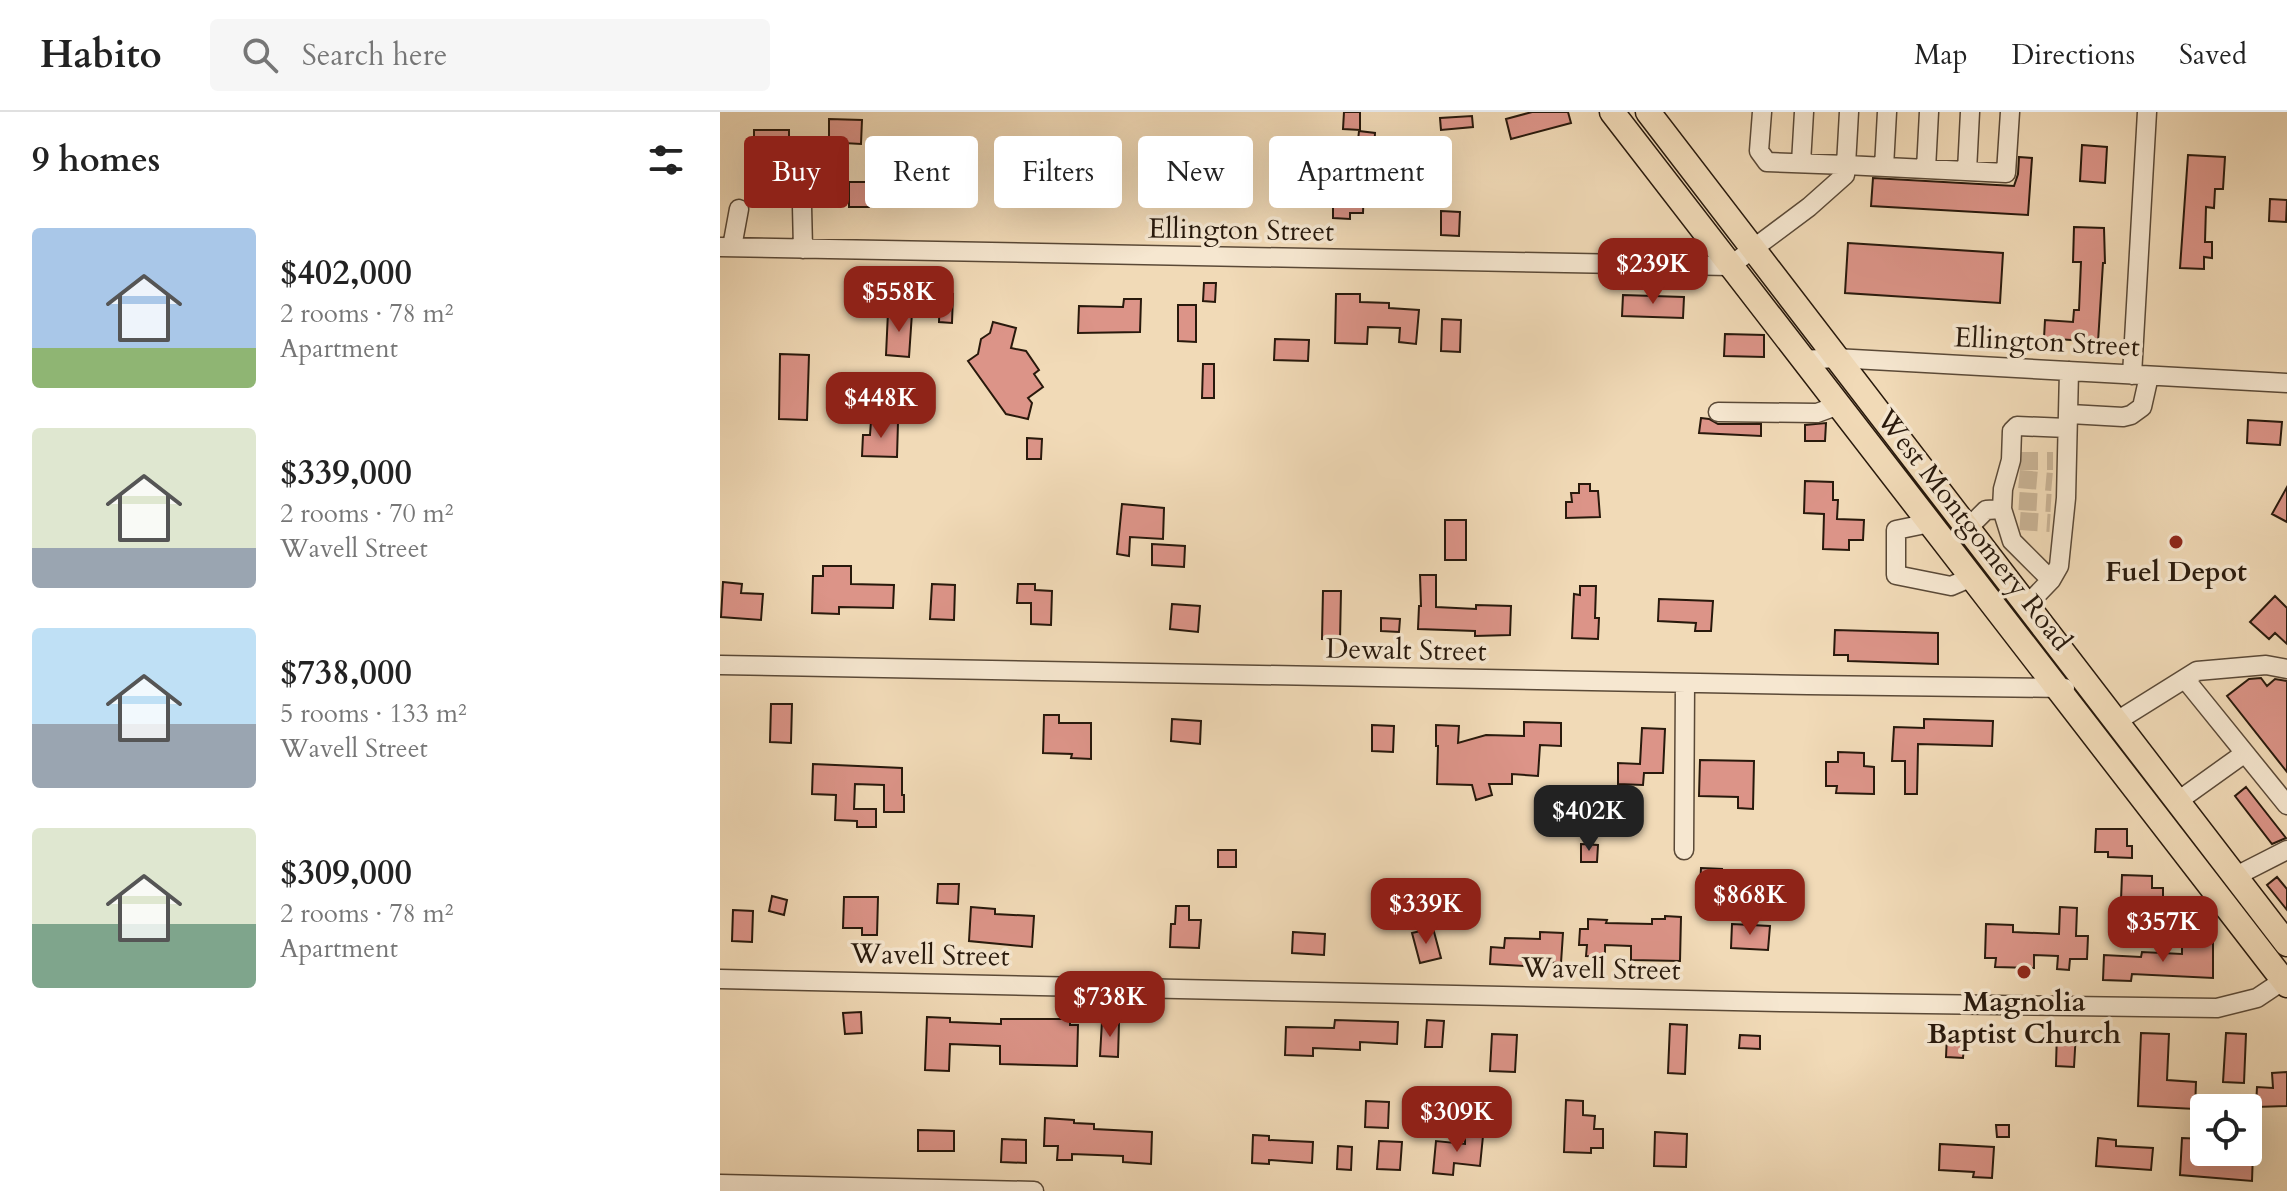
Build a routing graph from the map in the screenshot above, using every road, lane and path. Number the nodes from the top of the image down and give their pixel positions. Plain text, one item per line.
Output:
1 (1612, 112) edge
2 (1648, 112) edge
3 (1762, 112) edge
4 (1804, 112) edge
5 (1849, 112) edge
6 (1887, 112) edge
7 (1929, 112) edge
8 (1970, 112) edge
9 (2010, 112) edge
10 (2147, 112) edge
11 (1801, 163) junction
12 (1846, 165) junction
13 (1884, 167) junction
14 (1926, 169) junction
15 (1967, 171) junction
16 (802, 208) edge
17 (739, 209) dead end
18 (726, 247) edge
19 (1755, 248) junction
20 (803, 249) junction
21 (1730, 266) junction
22 (1835, 358) junction
23 (1804, 360) junction
24 (2069, 371) junction
25 (2140, 375) junction
26 (2287, 383) edge
27 (1839, 405) junction
28 (1718, 412) dead end
29 (2069, 421) junction
30 (2010, 510) junction
31 (1930, 523) junction
32 (1968, 528) junction
33 (1972, 577) junction
34 (2051, 580) junction
35 (2027, 605) junction
36 (720, 665) edge
37 (2287, 669) edge
38 (2185, 679) junction
39 (1685, 683) junction
40 (2091, 687) junction
41 (2058, 688) junction
42 (2117, 721) junction
43 (2245, 753) junction
44 (2178, 801) junction
45 (2287, 805) edge
46 (1684, 850) dead end
47 (2285, 855) edge
48 (2236, 876) junction
49 (2287, 944) edge
50 (720, 979) edge
51 (2286, 981) edge
52 (720, 1184) edge
53 (1034, 1191) edge

1 - 21 main road, West Montgomery Road
2 - 19 main road, West Montgomery Road
3 - 11 street
4 - 11 street
5 - 12 street
6 - 13 street
7 - 14 street
8 - 15 street
9 - 15 street
10 - 25 street
11 - 12 street
12 - 13 street
12 - 19 street
13 - 14 street
14 - 15 street
16 - 20 street
17 - 18 street
18 - 20 street, Ellington Street
19 - 21 street
19 - 22 main road, West Montgomery Road
20 - 21 street, Ellington Street
21 - 23 main road, West Montgomery Road
22 - 23 street, Ellington Street
22 - 24 street, Ellington Street
22 - 32 main road, West Montgomery Road
23 - 27 main road, West Montgomery Road
24 - 25 street, Ellington Street
24 - 29 street
25 - 26 street, Ellington Street
25 - 29 street
27 - 28 street
27 - 31 main road, West Montgomery Road
29 - 30 street
29 - 34 street
30 - 32 street
30 - 34 street
31 - 33 main road, West Montgomery Road
31 - 33 street
32 - 35 main road, West Montgomery Road
33 - 41 main road, West Montgomery Road
34 - 35 street
35 - 40 main road, West Montgomery Road
36 - 39 street, Dewalt Street
37 - 38 street
38 - 42 street
38 - 43 street
39 - 41 street, Dewalt Street
39 - 46 street
40 - 41 street, Dewalt Street
40 - 42 main road, West Montgomery Road
41 - 51 main road, West Montgomery Road
42 - 44 main road, West Montgomery Road
43 - 44 street
43 - 45 street
44 - 48 main road, West Montgomery Road
47 - 48 street
48 - 49 main road, West Montgomery Road
50 - 51 street, Wavell Street
52 - 53 street

